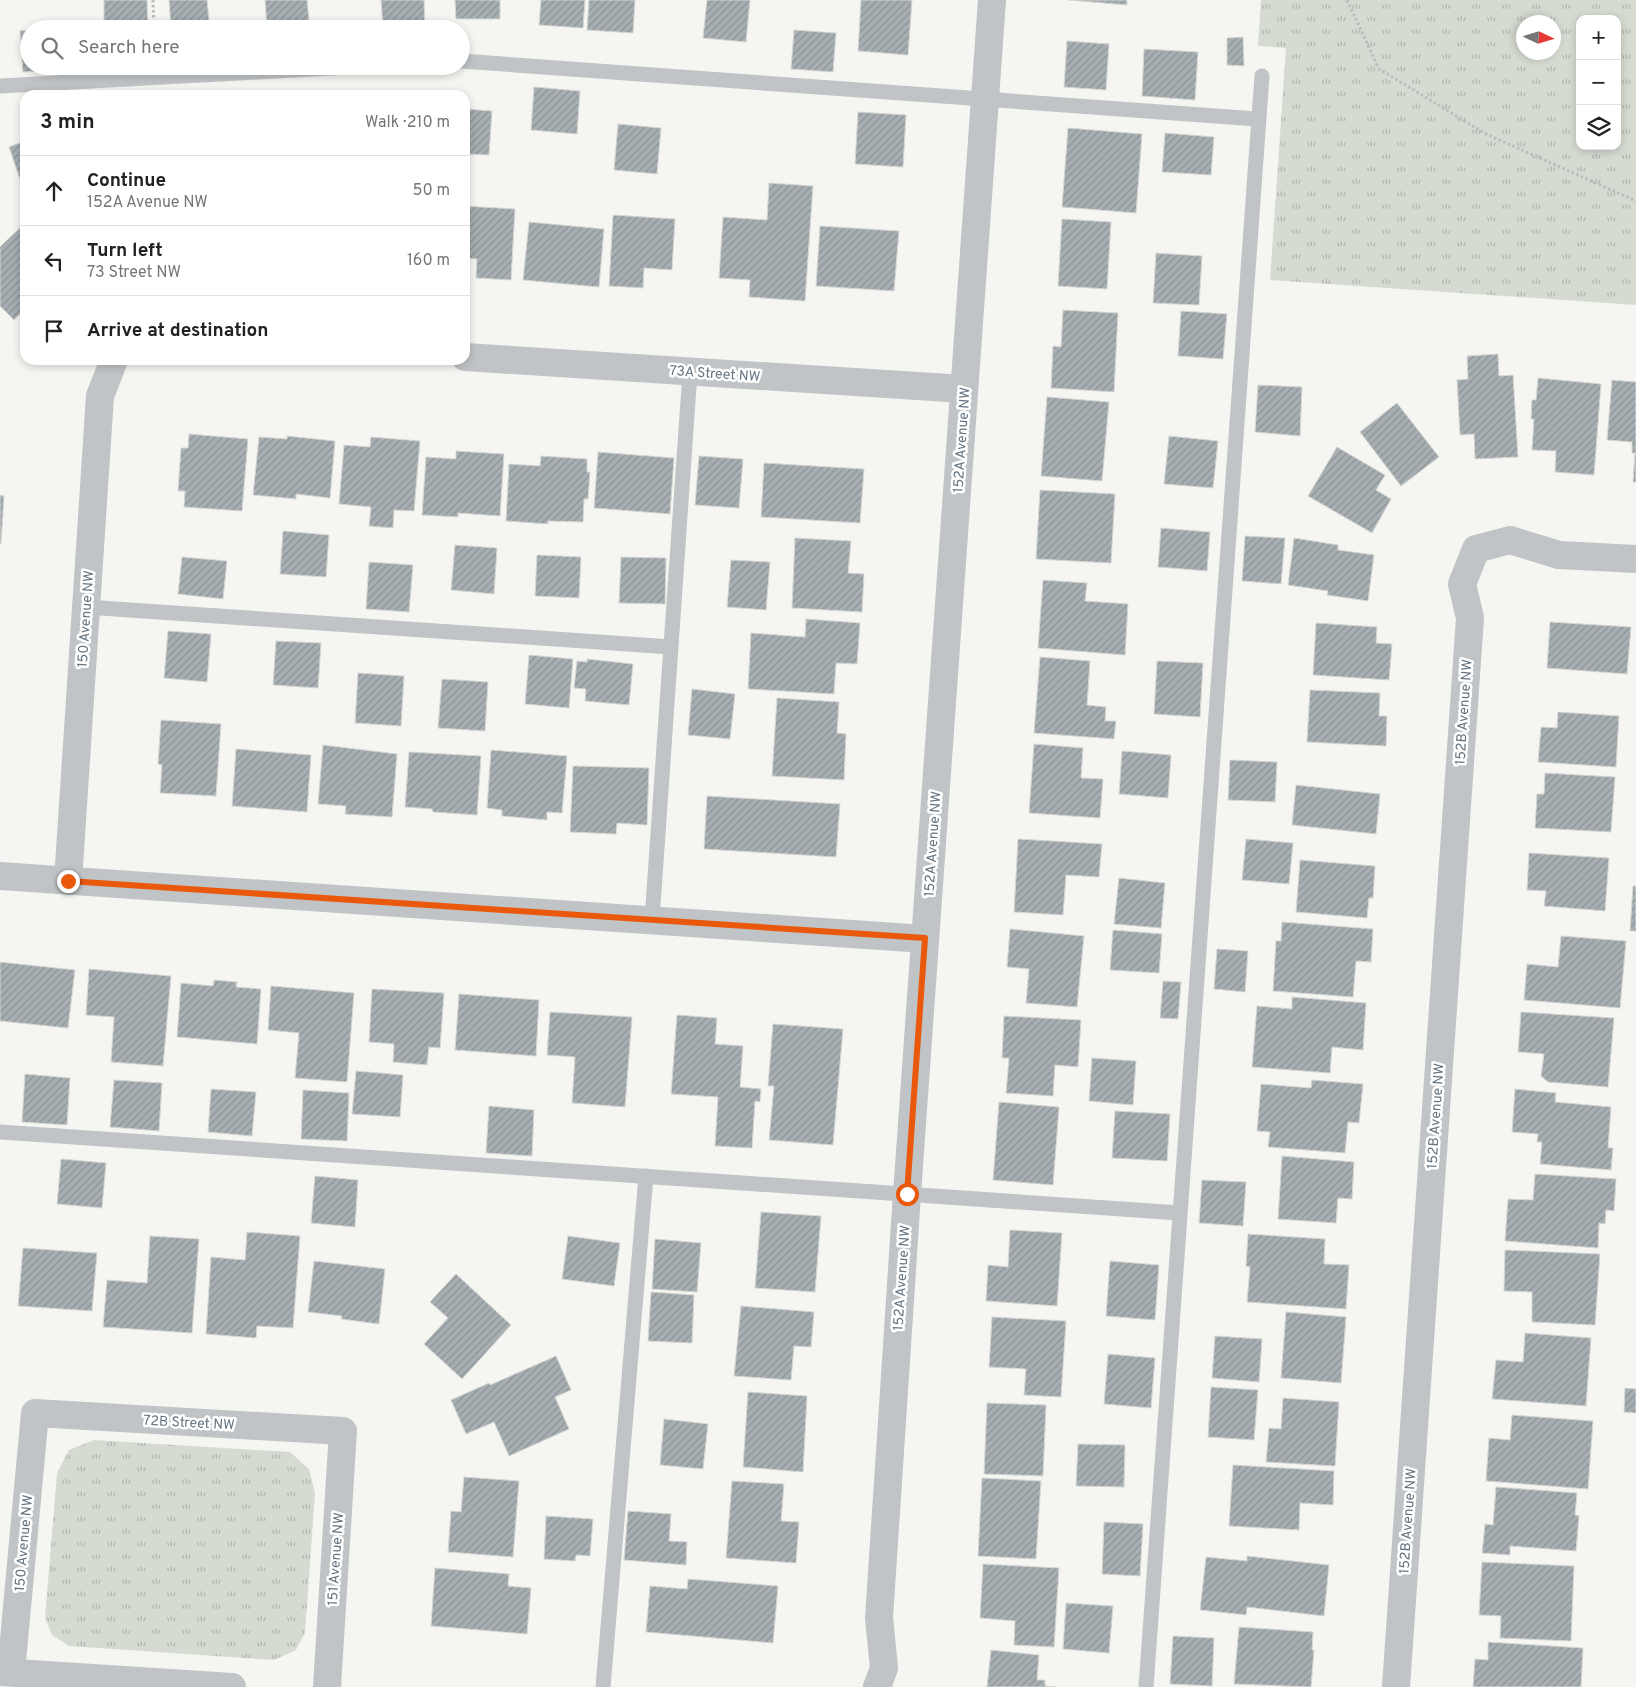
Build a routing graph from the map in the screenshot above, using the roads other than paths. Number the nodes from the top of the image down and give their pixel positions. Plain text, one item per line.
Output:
1 (992, 0) edge
2 (470, 62) edge
3 (202, 75) edge
4 (1262, 76) dead end
5 (0, 86) edge
6 (985, 99) junction
7 (1257, 119) junction
8 (470, 357) edge
9 (112, 365) edge
10 (690, 372) junction
11 (964, 390) junction
12 (1636, 559) edge
13 (86, 606) junction
14 (671, 647) junction
15 (0, 876) edge
16 (68, 881) junction
17 (652, 920) junction
18 (925, 938) junction
19 (0, 1132) edge
20 (646, 1176) junction
21 (907, 1194) junction
22 (1180, 1213) junction
23 (35, 1413) joint
24 (343, 1431) joint
25 (6, 1672) edge
26 (232, 1687) edge
27 (327, 1687) edge
28 (603, 1687) edge
29 (876, 1687) edge
30 (1146, 1687) edge
31 (1396, 1687) edge

1 - 6 street, 152A Avenue NW
2 - 6 lane
3 - 5 lane
4 - 7 lane
6 - 7 lane
6 - 11 street, 152A Avenue NW
7 - 22 lane
8 - 10 street, 73A Street NW
9 - 13 street, 150 Avenue NW
10 - 11 street, 73A Street NW
10 - 14 lane
11 - 18 street, 152A Avenue NW
12 - 31 street, 152B Avenue NW
13 - 14 lane
13 - 16 street, 150 Avenue NW
14 - 17 lane
15 - 16 street
16 - 17 street
17 - 18 street
18 - 21 street, 152A Avenue NW
19 - 20 lane
20 - 21 lane
20 - 28 lane
21 - 22 lane
21 - 29 street, 152A Avenue NW
22 - 30 lane
23 - 24 street, 72B Street NW
23 - 25 street, 150 Avenue NW
24 - 27 street, 151 Avenue NW
25 - 26 street

